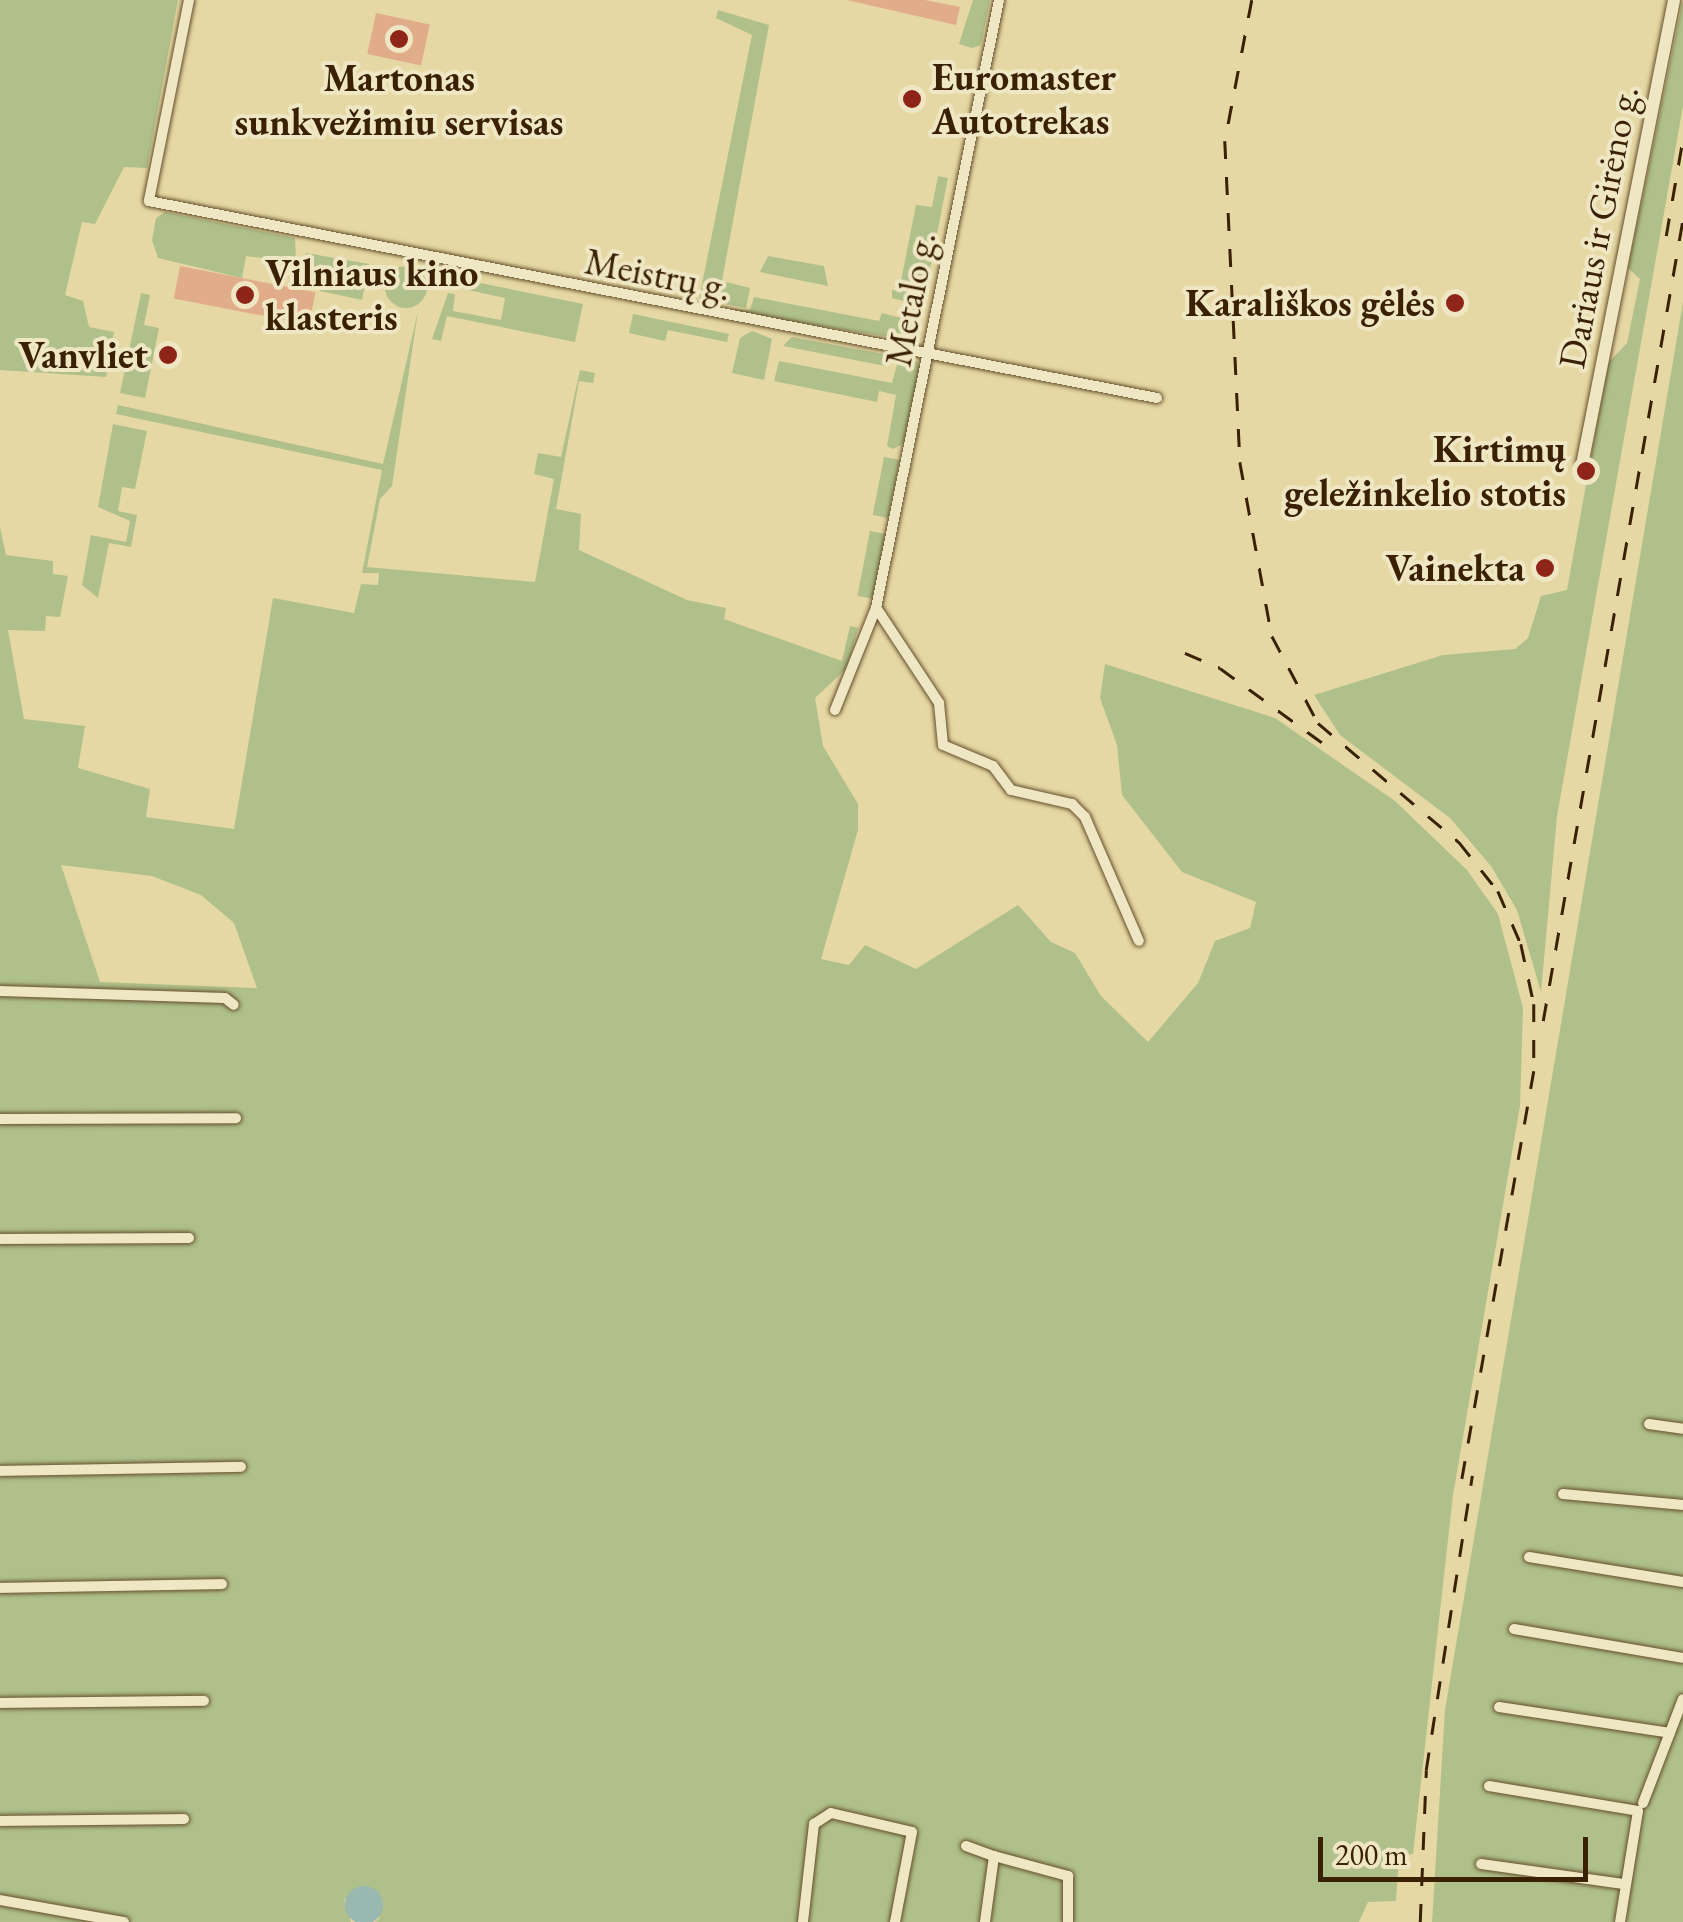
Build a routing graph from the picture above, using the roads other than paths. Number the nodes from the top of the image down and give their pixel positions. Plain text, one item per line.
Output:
1 (189, 0) edge
2 (998, 0) edge
3 (1666, 0) edge
4 (1674, 1) edge
5 (929, 356) junction
6 (1157, 398) dead end
7 (1582, 465) dead end
8 (876, 608) junction
9 (835, 710) dead end
10 (1139, 941) dead end
11 (0, 991) edge
12 (234, 1005) dead end
13 (236, 1118) dead end
14 (0, 1119) edge
15 (0, 1238) edge
16 (189, 1238) dead end
17 (1649, 1424) dead end
18 (1683, 1429) edge
19 (241, 1467) dead end
20 (0, 1471) edge
21 (1563, 1494) dead end
22 (1683, 1506) edge
23 (1530, 1557) dead end
24 (1683, 1582) edge
25 (222, 1584) dead end
26 (0, 1588) edge
27 (1514, 1629) dead end
28 (1683, 1658) edge
29 (1683, 1699) edge
30 (204, 1701) dead end
31 (0, 1702) edge
32 (1499, 1707) dead end
33 (1670, 1733) junction
34 (1489, 1786) dead end
35 (1641, 1807) junction
36 (184, 1819) dead end
37 (0, 1820) edge
38 (966, 1846) dead end
39 (994, 1856) junction
40 (1481, 1864) dead end
41 (1624, 1884) junction
42 (0, 1900) edge
43 (124, 1922) edge
44 (804, 1922) edge
45 (895, 1922) edge
46 (984, 1922) edge
47 (1068, 1922) edge
48 (1620, 1922) edge

1 - 5 street, Meistrų g.
2 - 5 street, Metalo g.
3 - 4 street
4 - 7 street, Dariaus ir Girėno g.
5 - 6 street, Meistrų g.
5 - 8 street, Metalo g.
8 - 9 street, Metalo g.
8 - 10 street
11 - 12 street
13 - 14 street
15 - 16 street
17 - 18 street
19 - 20 street
21 - 22 street
23 - 24 street
25 - 26 street
27 - 28 street
29 - 33 street
30 - 31 street
32 - 33 street
33 - 35 street
34 - 35 street
35 - 41 street
36 - 37 street
38 - 39 street
39 - 46 street
39 - 47 street
40 - 41 street
41 - 48 street
42 - 43 street
44 - 45 street

